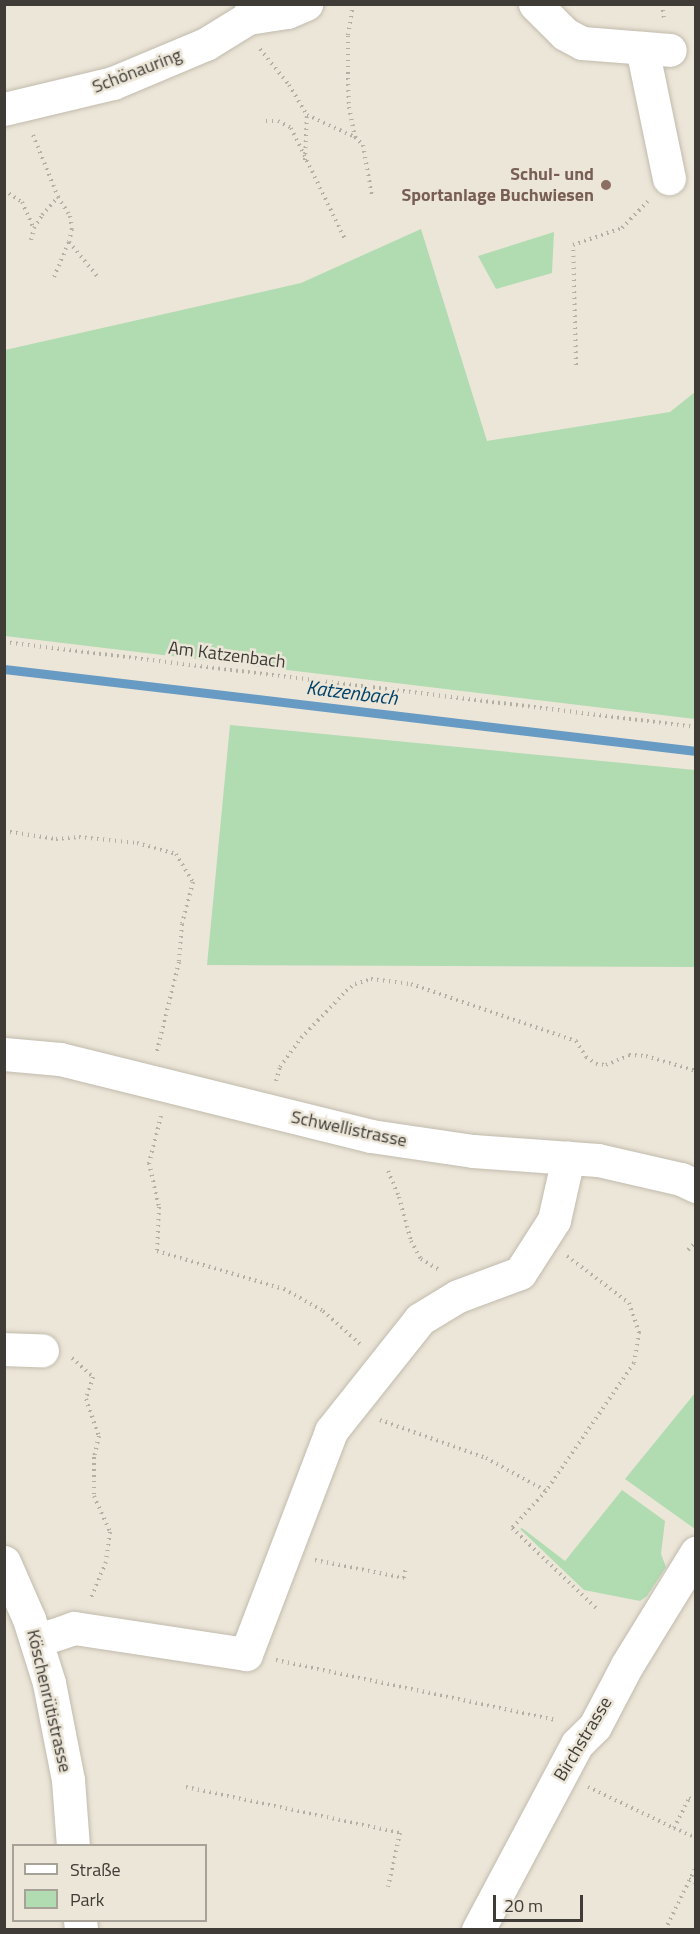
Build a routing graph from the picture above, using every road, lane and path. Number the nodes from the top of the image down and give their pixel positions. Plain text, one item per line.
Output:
1 (306, 4) edge
2 (353, 4) edge
3 (535, 4) edge
4 (252, 21) edge
5 (15, 107) edge
6 (307, 115) junction
7 (266, 121) dead end
8 (355, 137) junction
9 (305, 161) junction
10 (669, 178) joint
11 (4, 190) edge
12 (372, 196) dead end
13 (58, 197) junction
14 (34, 228) junction
15 (345, 239) dead end
16 (31, 240) dead end
17 (69, 242) junction
18 (54, 277) dead end
19 (98, 277) dead end
20 (576, 365) dead end
21 (4, 642) edge
22 (696, 727) edge
23 (4, 831) edge
24 (4, 1054) edge
25 (156, 1054) dead end
26 (696, 1071) edge
27 (275, 1084) dead end
28 (162, 1114) dead end
29 (568, 1158) junction
30 (386, 1167) dead end
31 (696, 1186) edge
32 (543, 1238) junction
33 (696, 1242) edge
34 (688, 1250) dead end
35 (469, 1292) junction
36 (4, 1349) edge
37 (55, 1352) joint
38 (389, 1357) junction
39 (356, 1399) junction
40 (546, 1491) junction
41 (696, 1553) edge
42 (285, 1554) junction
43 (4, 1562) edge
44 (406, 1567) dead end
45 (86, 1606) dead end
46 (596, 1608) dead end
47 (36, 1641) junction
48 (246, 1654) junction
49 (558, 1721) dead end
50 (186, 1787) dead end
51 (598, 1792) dead end
52 (696, 1801) edge
53 (674, 1828) junction
54 (696, 1838) edge
55 (73, 1844) edge
56 (696, 1867) edge
57 (689, 1880) junction
58 (696, 1882) edge
59 (388, 1887) dead end
60 (478, 1929) edge
61 (665, 1929) edge

1 - 4 street
2 - 8 path
3 - 10 street
4 - 5 street, Schönauring
4 - 6 path
5 - 13 path
6 - 8 path
6 - 9 path
7 - 9 path
8 - 12 path
9 - 15 path
10 - 20 path
11 - 14 path
13 - 14 path
13 - 17 path
14 - 16 path
17 - 18 path
17 - 19 path
21 - 22 path, Am Katzenbach
23 - 25 path
24 - 29 street, Schwellistrasse
26 - 27 path
28 - 38 path
29 - 31 street, Schwellistrasse
29 - 32 street
30 - 35 path
32 - 35 street
32 - 40 path
33 - 34 path
35 - 38 street
36 - 37 street
37 - 45 path
38 - 39 street
39 - 40 path
39 - 42 street
40 - 46 path
41 - 60 street, Birchstrasse
42 - 44 path
42 - 48 street
43 - 47 street, Köschenrütistrasse
47 - 48 street
47 - 55 street, Köschenrütistrasse
48 - 49 path
50 - 59 path
51 - 53 path
52 - 53 path
53 - 54 path
56 - 57 path
57 - 58 path
57 - 61 path

